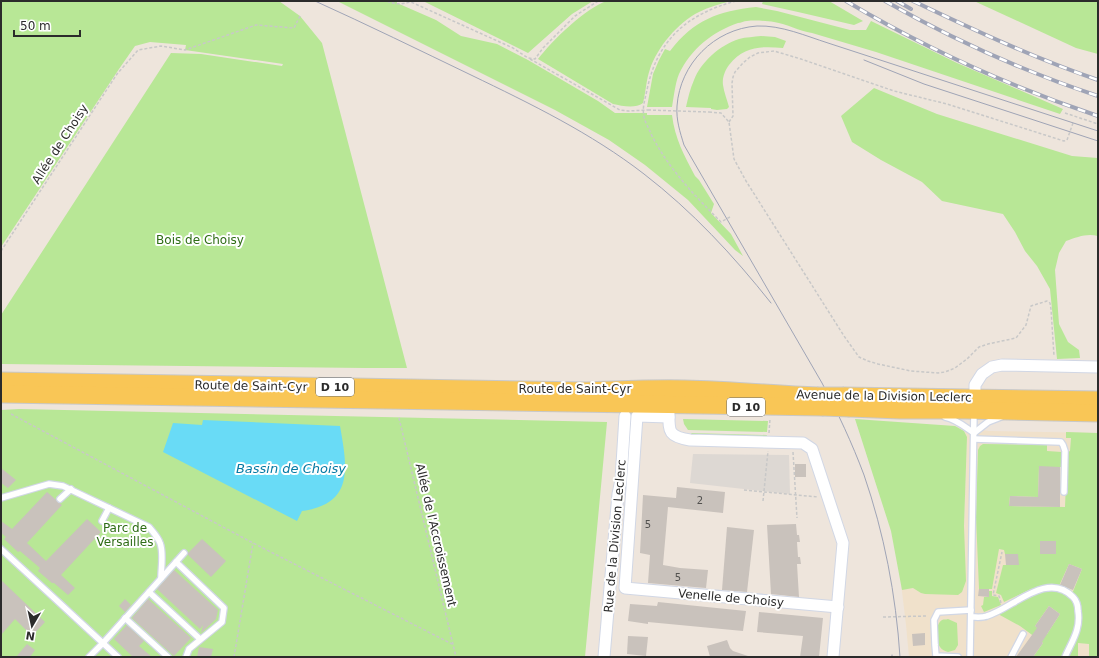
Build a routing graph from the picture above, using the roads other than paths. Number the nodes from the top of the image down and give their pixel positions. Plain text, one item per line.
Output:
1 (1098, 367) edge
2 (1, 381) edge
3 (1, 394) edge
4 (1098, 400) edge
5 (819, 401) junction
6 (669, 402) junction
7 (847, 402) junction
8 (975, 404) junction
9 (900, 410) junction
10 (1021, 412) junction
11 (1098, 413) edge
12 (624, 416) dead end
13 (974, 436) junction
14 (71, 489) junction
15 (1064, 492) dead end
16 (1, 498) edge
17 (60, 499) dead end
18 (109, 508) junction
19 (102, 521) dead end
20 (1, 549) edge
21 (184, 553) dead end
22 (176, 562) junction
23 (161, 578) junction
24 (149, 592) junction
25 (838, 608) junction
26 (971, 610) junction
27 (972, 617) junction
28 (125, 618) junction
29 (1023, 634) dead end
30 (200, 639) junction
31 (103, 643) junction
32 (89, 657) edge
33 (118, 657) edge
34 (168, 657) edge
35 (186, 657) edge
36 (604, 657) edge
37 (833, 657) edge
38 (958, 657) edge
39 (970, 657) edge
40 (1011, 657) edge
41 (1065, 657) edge

1 - 8 street
2 - 6 main road, Route de Saint-Cyr / D 10
3 - 6 main road, Route de Saint-Cyr / D 10
4 - 8 main road, Avenue de la Division Leclerc / D 10
5 - 6 main road, Avenue de la Division Leclerc / D 10
5 - 6 main road, Avenue de la Division Leclerc / D 10
5 - 7 main road, Avenue de la Division Leclerc / D 10, bridge
6 - 25 street
6 - 25 street, Venelle de Choisy
7 - 8 main road, Avenue de la Division Leclerc / D 10
7 - 9 main road, Avenue de la Division Leclerc / D 10
8 - 9 main road, Avenue de la Division Leclerc / D 10
8 - 10 main road, Avenue de la Division Leclerc / D 10
8 - 13 lane
9 - 13 lane
10 - 11 main road, Avenue de la Division Leclerc / D 10
10 - 13 lane
12 - 36 street, Rue de la Division Leclerc
13 - 15 lane
13 - 26 lane
14 - 16 lane
14 - 17 lane
14 - 18 lane
18 - 19 lane
18 - 23 lane
20 - 31 lane
21 - 22 lane
22 - 23 lane
22 - 30 lane
23 - 24 lane
24 - 28 lane
24 - 30 lane
25 - 37 street
26 - 27 lane
26 - 38 lane
27 - 39 lane
27 - 41 lane
28 - 31 lane
28 - 34 lane
29 - 40 lane
30 - 35 lane
31 - 32 lane
31 - 33 lane

